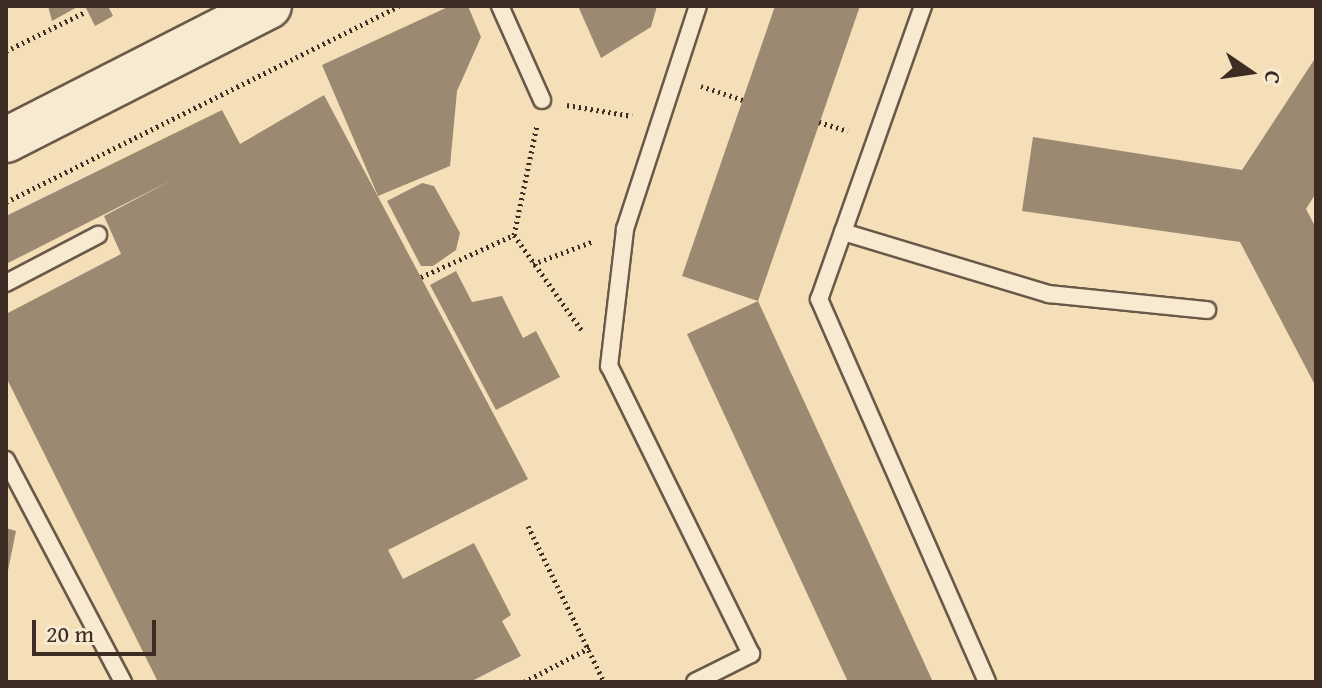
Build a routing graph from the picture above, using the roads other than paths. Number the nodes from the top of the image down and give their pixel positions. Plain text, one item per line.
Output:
1 (269, 6) edge
2 (500, 6) edge
3 (698, 6) edge
4 (923, 6) edge
5 (542, 100) road end
6 (6, 140) edge
7 (843, 232) junction
8 (98, 235) dead end
9 (6, 283) edge
10 (1207, 310) dead end
11 (6, 460) edge
12 (123, 682) edge
13 (695, 682) edge
14 (987, 682) edge

1 - 6 street
2 - 5 lane
3 - 13 lane
4 - 7 lane
7 - 10 lane
7 - 14 lane
8 - 9 lane
11 - 12 lane

